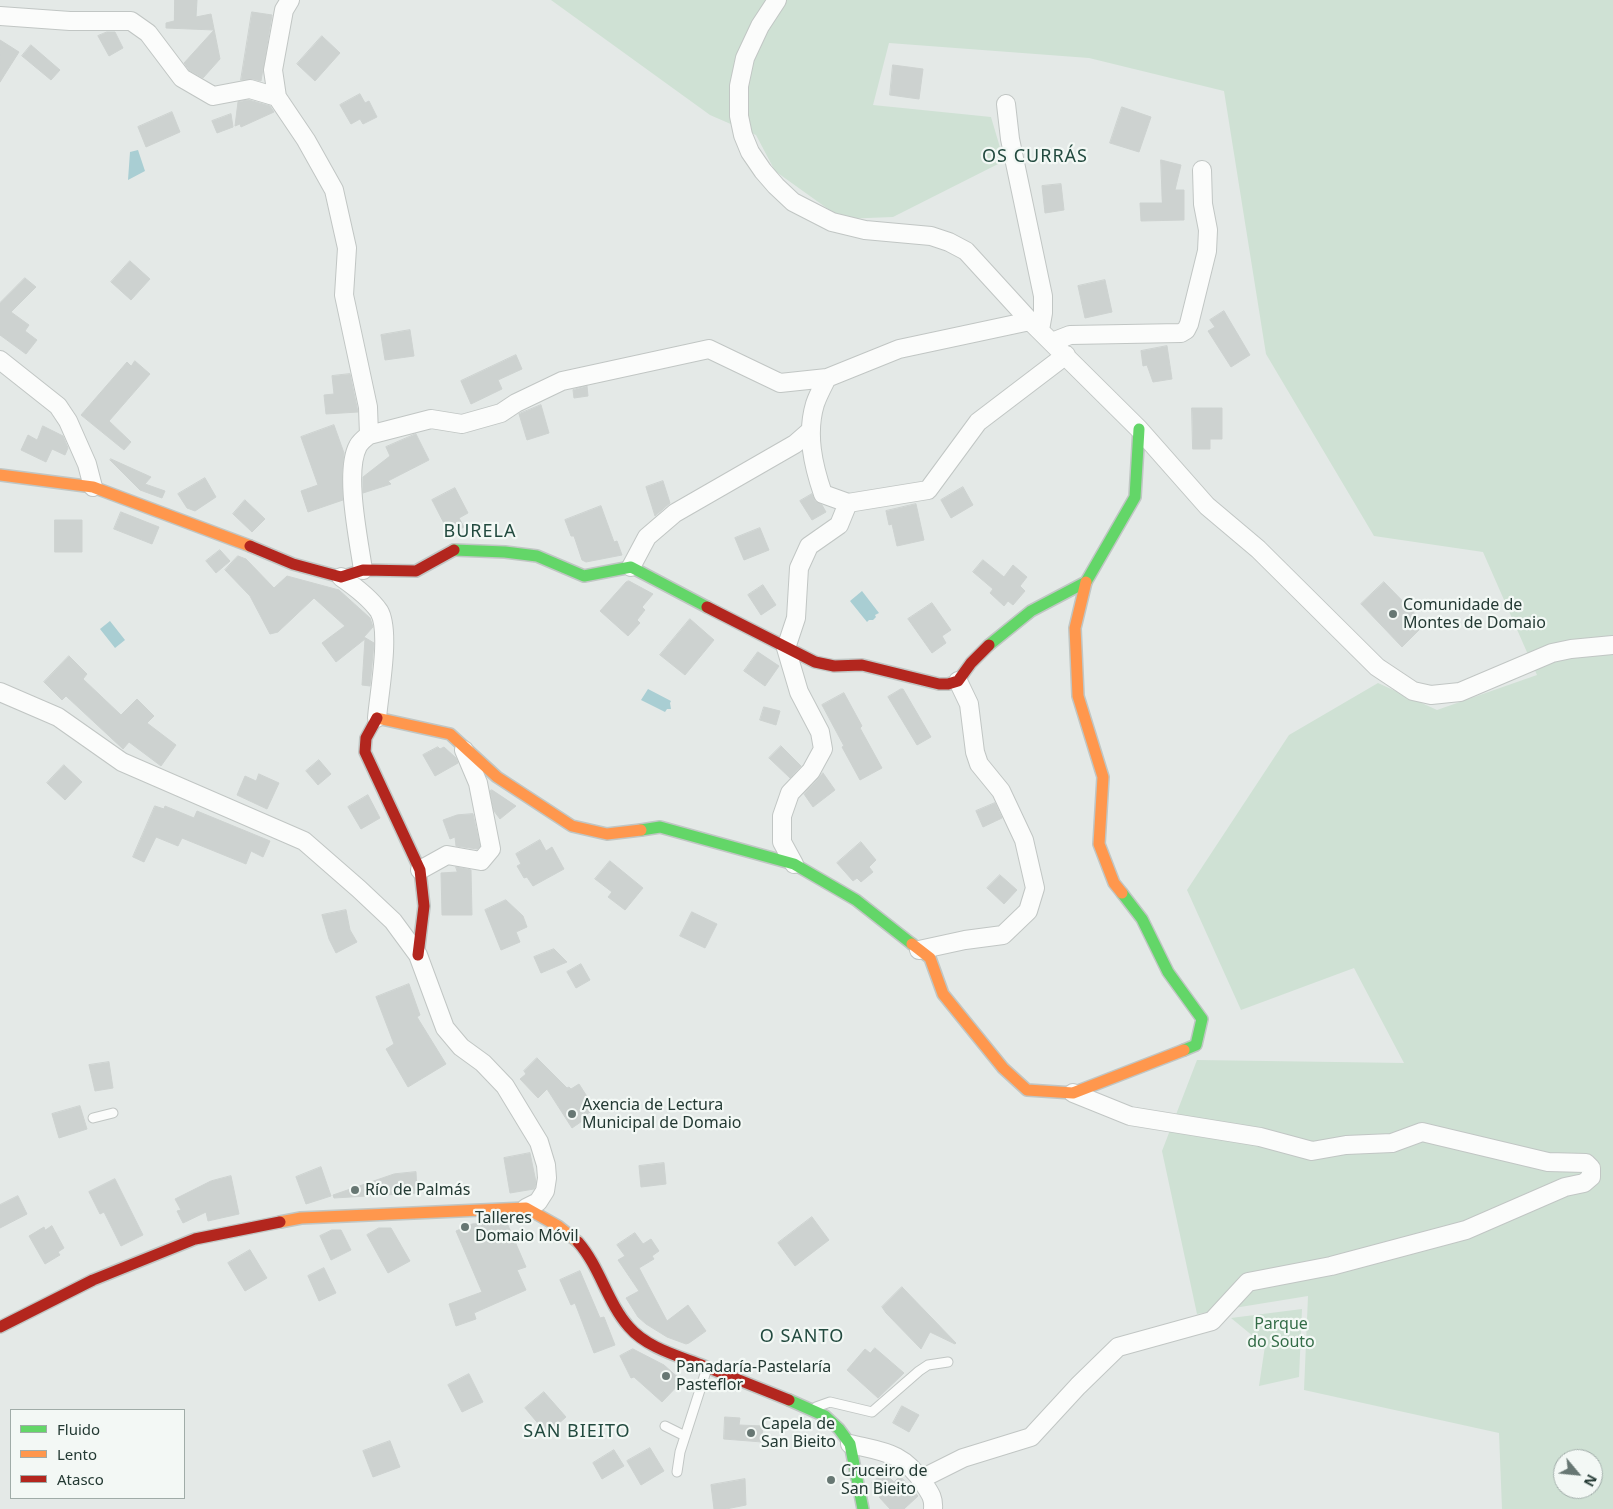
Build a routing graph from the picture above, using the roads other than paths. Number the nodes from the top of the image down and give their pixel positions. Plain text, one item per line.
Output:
1 (290, 0) edge
2 (777, 0) edge
3 (0, 16) edge
4 (277, 97) junction
5 (1006, 104) dead end
6 (1202, 170) dead end
7 (1041, 331) junction
8 (1066, 355) junction
9 (0, 360) edge
10 (827, 378) junction
11 (811, 430) junction
12 (1139, 430) junction
13 (369, 435) junction
14 (0, 475) edge
15 (93, 488) junction
16 (848, 503) junction
17 (631, 567) junction
18 (363, 570) junction
19 (341, 577) junction
20 (1086, 582) junction
21 (1613, 645) edge
22 (786, 648) junction
23 (958, 681) junction
24 (0, 692) edge
25 (377, 718) junction
26 (463, 745) junction
27 (794, 864) junction
28 (420, 870) junction
29 (919, 950) junction
30 (418, 955) junction
31 (1073, 1093) junction
32 (113, 1113) dead end
33 (93, 1118) dead end
34 (526, 1208) junction
35 (0, 1327) edge
36 (948, 1362) dead end
37 (707, 1367) junction
38 (809, 1409) junction
39 (665, 1426) dead end
40 (685, 1436) junction
41 (850, 1444) junction
42 (677, 1472) dead end
43 (928, 1493) edge
44 (863, 1508) edge

1 - 4 street
2 - 7 street
3 - 4 street
4 - 13 street
5 - 7 street
6 - 7 street
7 - 8 street
7 - 10 street
8 - 12 street
8 - 16 street
9 - 15 street
10 - 11 street
10 - 13 street
11 - 16 street
11 - 17 street
12 - 20 street
12 - 21 street
13 - 18 street
14 - 15 street
15 - 19 street
16 - 22 street
17 - 18 street
17 - 22 street
18 - 19 street
19 - 25 street
20 - 23 street
20 - 31 street
22 - 23 street
22 - 27 street
23 - 29 street
24 - 30 street
25 - 26 street
25 - 28 street
26 - 27 street
26 - 28 street
27 - 29 street
28 - 30 street
29 - 31 street
30 - 34 street
31 - 43 street
32 - 33 lane
34 - 35 street
34 - 37 street
36 - 38 lane
37 - 38 street
37 - 40 lane
38 - 41 street
39 - 40 lane
40 - 42 lane
41 - 43 street
41 - 44 street

